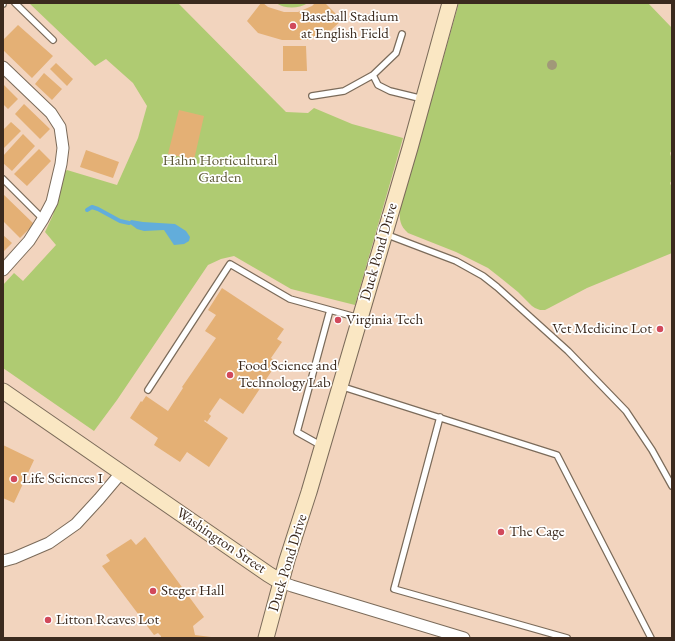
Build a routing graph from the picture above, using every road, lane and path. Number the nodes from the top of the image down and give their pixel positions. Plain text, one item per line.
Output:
1 (14, 3) edge
2 (450, 3) edge
3 (402, 34) dead end
4 (53, 40) dead end
5 (3, 67) edge
6 (373, 75) junction
7 (312, 96) dead end
8 (423, 99) junction
9 (3, 179) edge
10 (43, 219) junction
11 (384, 234) junction
12 (3, 270) edge
13 (330, 310) junction
14 (359, 318) junction
15 (340, 386) junction
16 (148, 390) dead end
17 (3, 391) edge
18 (440, 417) junction
19 (323, 446) junction
20 (121, 473) junction
21 (672, 486) edge
22 (3, 561) edge
23 (281, 582) junction
24 (266, 638) edge
25 (464, 638) edge
26 (567, 638) edge
27 (651, 638) edge

1 - 4 lane
2 - 8 street, Duck Pond Drive
3 - 6 lane
5 - 10 street
6 - 7 lane
6 - 8 lane
8 - 11 street, Duck Pond Drive
9 - 10 lane
10 - 12 street
11 - 14 street, Duck Pond Drive
11 - 21 lane
13 - 14 lane
13 - 16 lane
13 - 19 lane
14 - 15 street, Duck Pond Drive
15 - 18 lane
15 - 19 street, Duck Pond Drive
17 - 20 street, Washington Street
18 - 26 lane
18 - 27 lane
19 - 23 street, Duck Pond Drive
20 - 22 street
20 - 23 street, Washington Street
23 - 24 street, Duck Pond Drive
23 - 25 street, Washington Street

